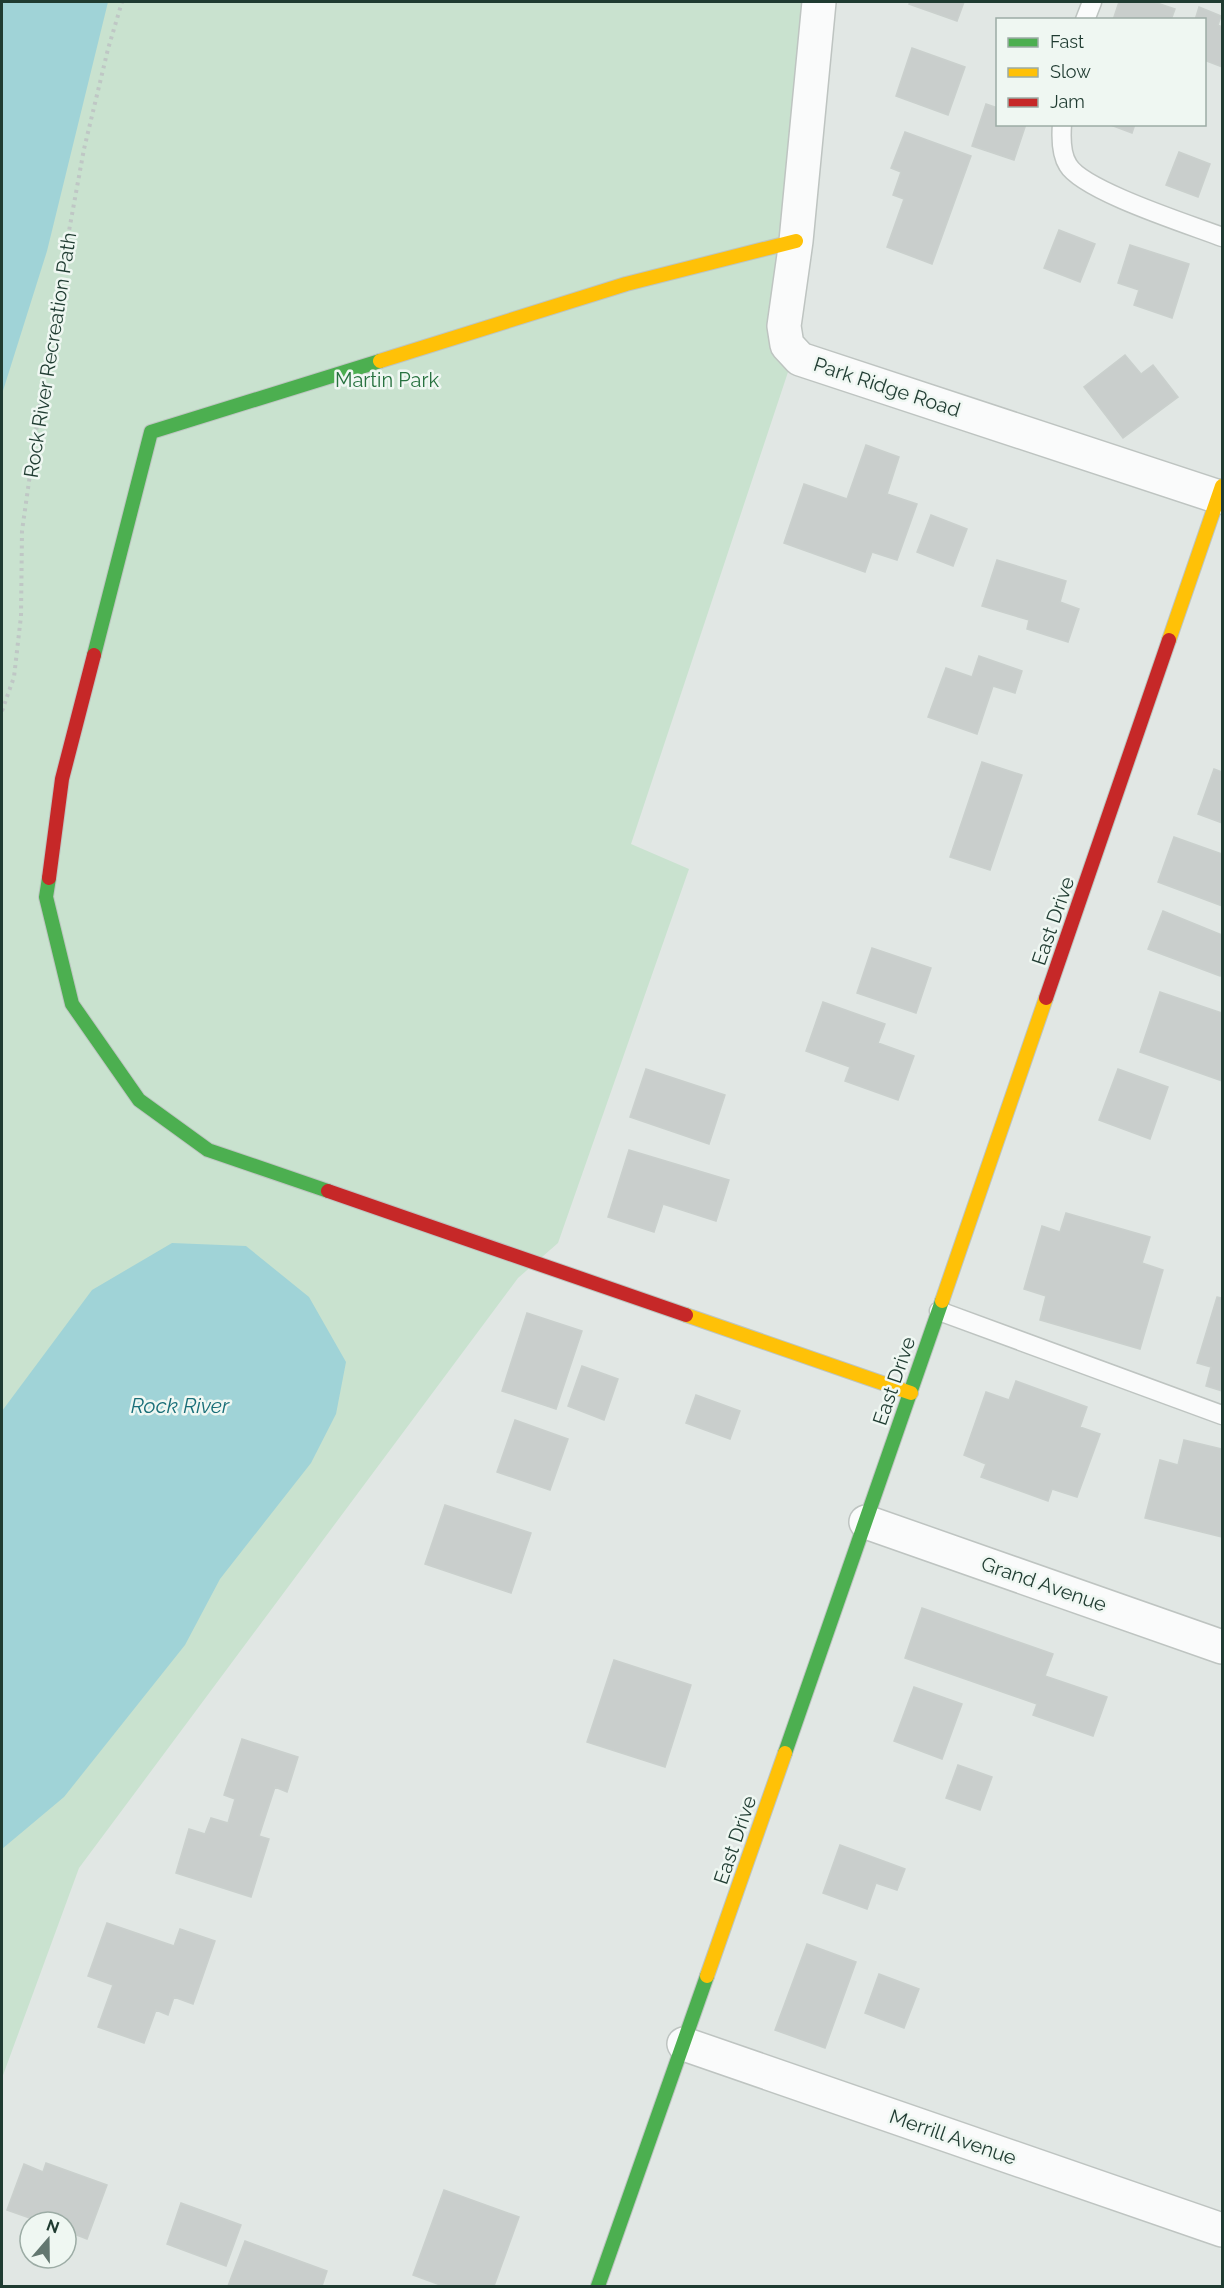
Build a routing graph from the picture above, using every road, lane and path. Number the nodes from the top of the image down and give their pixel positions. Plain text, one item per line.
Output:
1 (123, 2) edge
2 (819, 2) edge
3 (1092, 2) edge
4 (1086, 18) edge
5 (1062, 126) edge
6 (1222, 237) edge
7 (796, 241) junction
8 (1221, 491) edge
9 (1214, 541) edge
10 (2, 711) edge
11 (939, 1311) junction
12 (911, 1393) junction
13 (1222, 1415) edge
14 (866, 1522) junction
15 (1222, 1647) edge
16 (684, 2044) junction
17 (1222, 2230) edge
18 (598, 2286) edge

1 - 10 path, Rock River Recreation Path
2 - 7 street, Park Ridge Road
3 - 4 lane
5 - 6 lane
7 - 8 street, Park Ridge Road
7 - 12 street
8 - 9 street, East Drive
9 - 11 street, East Drive
11 - 12 street, East Drive
11 - 13 lane
12 - 14 street, East Drive
14 - 15 street, Grand Avenue
14 - 16 street, East Drive
16 - 17 street, Merrill Avenue
16 - 18 street, East Drive

